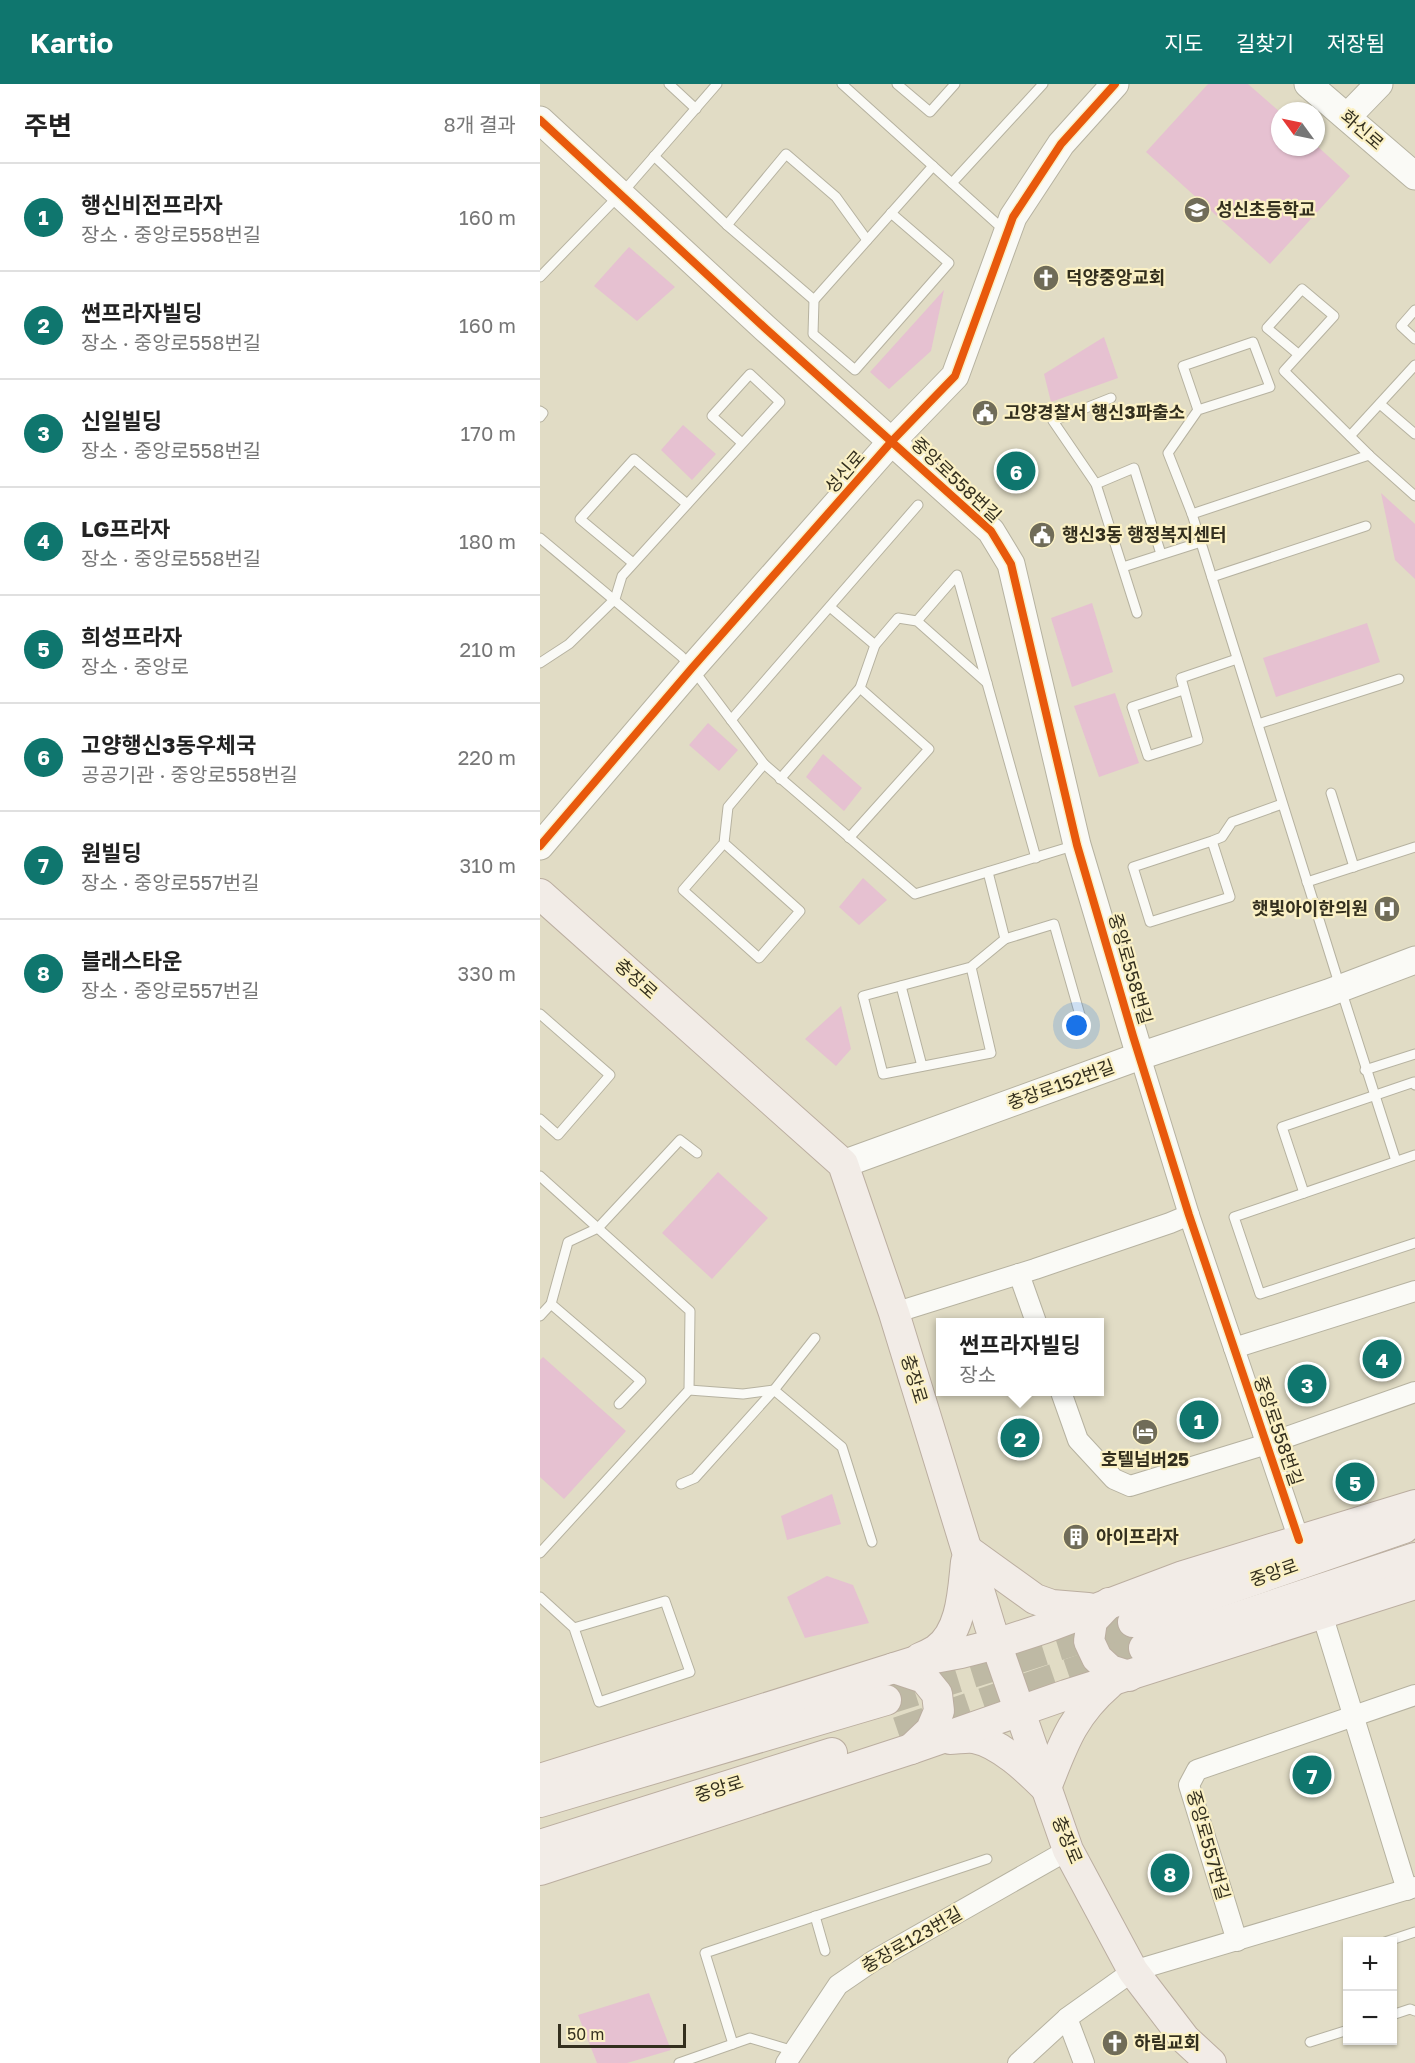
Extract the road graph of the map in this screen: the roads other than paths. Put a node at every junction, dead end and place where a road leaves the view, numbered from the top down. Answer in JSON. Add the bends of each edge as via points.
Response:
{"nodes":[{"id":1,"x":717,"y":84,"type":"edge"},
{"id":2,"x":842,"y":84,"type":"edge"},
{"id":3,"x":897,"y":84,"type":"edge"},
{"id":4,"x":955,"y":84,"type":"edge"},
{"id":5,"x":1042,"y":84,"type":"edge"},
{"id":6,"x":1115,"y":84,"type":"edge"},
{"id":7,"x":1308,"y":84,"type":"edge"},
{"id":8,"x":1379,"y":84,"type":"edge"},
{"id":9,"x":674,"y":86,"type":"edge"},
{"id":10,"x":696,"y":108,"type":"junction"},
{"id":11,"x":1347,"y":117,"type":"junction"},
{"id":12,"x":540,"y":120,"type":"edge"},
{"id":13,"x":654,"y":156,"type":"junction"},
{"id":14,"x":933,"y":166,"type":"junction"},
{"id":15,"x":1415,"y":177,"type":"edge"},
{"id":16,"x":952,"y":183,"type":"junction"},
{"id":17,"x":620,"y":195,"type":"junction"},
{"id":18,"x":891,"y":213,"type":"junction"},
{"id":19,"x":727,"y":225,"type":"junction"},
{"id":20,"x":1007,"y":233,"type":"junction"},
{"id":21,"x":867,"y":240,"type":"junction"},
{"id":22,"x":540,"y":277,"type":"edge"},
{"id":23,"x":814,"y":300,"type":"junction"},
{"id":24,"x":1415,"y":310,"type":"edge"},
{"id":25,"x":1415,"y":339,"type":"edge"},
{"id":26,"x":1299,"y":354,"type":"junction"},
{"id":27,"x":1413,"y":370,"type":"edge"},
{"id":28,"x":1284,"y":371,"type":"junction"},
{"id":29,"x":1270,"y":387,"type":"junction"},
{"id":30,"x":1111,"y":398,"type":"dead end"},
{"id":31,"x":1380,"y":404,"type":"junction"},
{"id":32,"x":1198,"y":410,"type":"junction"},
{"id":33,"x":540,"y":411,"type":"edge"},
{"id":34,"x":540,"y":417,"type":"edge"},
{"id":35,"x":1415,"y":434,"type":"edge"},
{"id":36,"x":1350,"y":436,"type":"junction"},
{"id":37,"x":892,"y":441,"type":"junction"},
{"id":38,"x":742,"y":443,"type":"junction"},
{"id":39,"x":1369,"y":455,"type":"junction"},
{"id":40,"x":1095,"y":484,"type":"junction"},
{"id":41,"x":1415,"y":496,"type":"edge"},
{"id":42,"x":687,"y":504,"type":"junction"},
{"id":43,"x":918,"y":505,"type":"dead end"},
{"id":44,"x":1192,"y":514,"type":"junction"},
{"id":45,"x":1366,"y":526,"type":"dead end"},
{"id":46,"x":540,"y":538,"type":"edge"},
{"id":47,"x":1201,"y":542,"type":"junction"},
{"id":48,"x":1161,"y":555,"type":"junction"},
{"id":49,"x":633,"y":563,"type":"junction"},
{"id":50,"x":1123,"y":567,"type":"junction"},
{"id":51,"x":1212,"y":577,"type":"junction"},
{"id":52,"x":615,"y":599,"type":"junction"},
{"id":53,"x":830,"y":607,"type":"junction"},
{"id":54,"x":1137,"y":613,"type":"dead end"},
{"id":55,"x":917,"y":621,"type":"junction"},
{"id":56,"x":875,"y":645,"type":"junction"},
{"id":57,"x":1237,"y":659,"type":"junction"},
{"id":58,"x":540,"y":663,"type":"edge"},
{"id":59,"x":693,"y":668,"type":"junction"},
{"id":60,"x":1399,"y":679,"type":"dead end"},
{"id":61,"x":987,"y":683,"type":"junction"},
{"id":62,"x":860,"y":688,"type":"junction"},
{"id":63,"x":1184,"y":690,"type":"junction"},
{"id":64,"x":731,"y":720,"type":"junction"},
{"id":65,"x":1258,"y":724,"type":"junction"},
{"id":66,"x":764,"y":764,"type":"junction"},
{"id":67,"x":780,"y":778,"type":"junction"},
{"id":68,"x":1331,"y":793,"type":"dead end"},
{"id":69,"x":1282,"y":804,"type":"junction"},
{"id":70,"x":849,"y":838,"type":"junction"},
{"id":71,"x":1212,"y":841,"type":"junction"},
{"id":72,"x":724,"y":843,"type":"junction"},
{"id":73,"x":1077,"y":845,"type":"junction"},
{"id":74,"x":540,"y":846,"type":"edge"},
{"id":75,"x":1415,"y":847,"type":"edge"},
{"id":76,"x":1036,"y":858,"type":"junction"},
{"id":77,"x":1354,"y":867,"type":"junction"},
{"id":78,"x":988,"y":872,"type":"junction"},
{"id":79,"x":1307,"y":882,"type":"junction"},
{"id":80,"x":540,"y":894,"type":"edge"},
{"id":81,"x":1005,"y":939,"type":"junction"},
{"id":82,"x":1415,"y":960,"type":"edge"},
{"id":83,"x":971,"y":967,"type":"junction"},
{"id":84,"x":901,"y":986,"type":"junction"},
{"id":85,"x":1341,"y":988,"type":"junction"},
{"id":86,"x":540,"y":1014,"type":"edge"},
{"id":87,"x":1084,"y":1029,"type":"dead end"},
{"id":88,"x":1415,"y":1054,"type":"edge"},
{"id":89,"x":1140,"y":1056,"type":"junction"},
{"id":90,"x":922,"y":1066,"type":"junction"},
{"id":91,"x":1365,"y":1070,"type":"junction"},
{"id":92,"x":1415,"y":1085,"type":"edge"},
{"id":93,"x":1375,"y":1095,"type":"junction"},
{"id":94,"x":540,"y":1119,"type":"edge"},
{"id":95,"x":698,"y":1153,"type":"dead end"},
{"id":96,"x":1415,"y":1155,"type":"edge"},
{"id":97,"x":1396,"y":1161,"type":"junction"},
{"id":98,"x":843,"y":1164,"type":"junction"},
{"id":99,"x":540,"y":1176,"type":"edge"},
{"id":100,"x":1304,"y":1193,"type":"junction"},
{"id":101,"x":1189,"y":1215,"type":"junction"},
{"id":102,"x":598,"y":1228,"type":"junction"},
{"id":103,"x":1415,"y":1244,"type":"edge"},
{"id":104,"x":1018,"y":1274,"type":"junction"},
{"id":105,"x":1415,"y":1291,"type":"edge"},
{"id":106,"x":551,"y":1304,"type":"junction"},
{"id":107,"x":894,"y":1313,"type":"junction"},
{"id":108,"x":540,"y":1316,"type":"edge"},
{"id":109,"x":1034,"y":1318,"type":"edge"},
{"id":110,"x":815,"y":1338,"type":"dead end"},
{"id":111,"x":1234,"y":1348,"type":"junction"},
{"id":112,"x":689,"y":1390,"type":"junction"},
{"id":113,"x":774,"y":1390,"type":"junction"},
{"id":114,"x":1415,"y":1392,"type":"edge"},
{"id":115,"x":1062,"y":1396,"type":"edge"},
{"id":116,"x":620,"y":1404,"type":"dead end"},
{"id":117,"x":1267,"y":1444,"type":"junction"},
{"id":118,"x":681,"y":1484,"type":"dead end"},
{"id":119,"x":1415,"y":1505,"type":"edge"},
{"id":120,"x":1415,"y":1524,"type":"edge"},
{"id":121,"x":1299,"y":1540,"type":"junction"},
{"id":122,"x":872,"y":1542,"type":"dead end"},
{"id":123,"x":967,"y":1550,"type":"junction"},
{"id":124,"x":540,"y":1552,"type":"edge"},
{"id":125,"x":1415,"y":1558,"type":"edge"},
{"id":126,"x":1415,"y":1584,"type":"edge"},
{"id":127,"x":540,"y":1597,"type":"edge"},
{"id":128,"x":1102,"y":1606,"type":"junction"},
{"id":129,"x":1322,"y":1614,"type":"junction"},
{"id":130,"x":574,"y":1628,"type":"junction"},
{"id":131,"x":996,"y":1644,"type":"junction"},
{"id":132,"x":904,"y":1665,"type":"junction"},
{"id":133,"x":1121,"y":1678,"type":"junction"},
{"id":134,"x":1415,"y":1695,"type":"edge"},
{"id":135,"x":886,"y":1700,"type":"tunnel mouth"},
{"id":136,"x":1019,"y":1712,"type":"junction"},
{"id":137,"x":1353,"y":1716,"type":"junction"},
{"id":138,"x":940,"y":1739,"type":"junction"},
{"id":139,"x":905,"y":1740,"type":"junction"},
{"id":140,"x":540,"y":1779,"type":"edge"},
{"id":141,"x":1046,"y":1788,"type":"junction"},
{"id":142,"x":540,"y":1802,"type":"edge"},
{"id":143,"x":540,"y":1845,"type":"edge"},
{"id":144,"x":1068,"y":1850,"type":"junction"},
{"id":145,"x":987,"y":1858,"type":"dead end"},
{"id":146,"x":540,"y":1870,"type":"edge"},
{"id":147,"x":1411,"y":1888,"type":"edge"},
{"id":148,"x":815,"y":1916,"type":"junction"},
{"id":149,"x":1415,"y":1932,"type":"edge"},
{"id":150,"x":1397,"y":1937,"type":"edge"},
{"id":151,"x":1237,"y":1941,"type":"junction"},
{"id":152,"x":825,"y":1951,"type":"dead end"},
{"id":153,"x":1133,"y":1971,"type":"junction"},
{"id":154,"x":1415,"y":2011,"type":"edge"},
{"id":155,"x":1397,"y":2013,"type":"edge"},
{"id":156,"x":1067,"y":2018,"type":"junction"},
{"id":157,"x":1343,"y":2031,"type":"edge"},
{"id":158,"x":1310,"y":2042,"type":"dead end"},
{"id":159,"x":733,"y":2044,"type":"junction"},
{"id":160,"x":795,"y":2059,"type":"edge"},
{"id":161,"x":679,"y":2063,"type":"edge"},
{"id":162,"x":1018,"y":2063,"type":"edge"},
{"id":163,"x":1084,"y":2063,"type":"edge"},
{"id":164,"x":1211,"y":2063,"type":"edge"}],
"edges":[{"from":1,"to":10,"type":"lane"},
{"from":2,"to":14,"type":"lane"},
{"from":3,"to":4,"type":"lane","via":[[930,112]]},
{"from":5,"to":16,"type":"lane"},
{"from":6,"to":20,"type":"street","name":"성신로","via":[[1061,144],[1013,217]]},
{"from":7,"to":11,"type":"street","name":"화신로"},
{"from":8,"to":11,"type":"street"},
{"from":9,"to":10,"type":"lane"},
{"from":10,"to":13,"type":"lane"},
{"from":11,"to":15,"type":"street","name":"화신로"},
{"from":12,"to":17,"type":"street","name":"중앙로558번길"},
{"from":13,"to":17,"type":"lane"},
{"from":13,"to":19,"type":"lane"},
{"from":14,"to":16,"type":"lane"},
{"from":14,"to":18,"type":"lane"},
{"from":16,"to":20,"type":"lane"},
{"from":17,"to":22,"type":"lane"},
{"from":17,"to":37,"type":"street","name":"중앙로558번길"},
{"from":18,"to":21,"type":"lane"},
{"from":18,"to":23,"type":"lane","via":[[949,263],[855,370],[813,334]]},
{"from":19,"to":21,"type":"lane","via":[[786,154],[836,197]]},
{"from":19,"to":23,"type":"lane"},
{"from":20,"to":37,"type":"street","name":"성신로","via":[[955,376]]},
{"from":21,"to":23,"type":"lane"},
{"from":24,"to":25,"type":"lane","via":[[1401,326]]},
{"from":26,"to":26,"type":"lane","via":[[1334,316],[1302,289],[1267,328]]},
{"from":26,"to":28,"type":"lane"},
{"from":27,"to":31,"type":"lane"},
{"from":28,"to":29,"type":"lane"},
{"from":28,"to":36,"type":"lane"},
{"from":29,"to":32,"type":"lane"},
{"from":29,"to":32,"type":"lane","via":[[1252,342],[1183,366]]},
{"from":30,"to":40,"type":"lane","via":[[1053,421]]},
{"from":31,"to":35,"type":"lane"},
{"from":31,"to":36,"type":"lane"},
{"from":32,"to":44,"type":"lane","via":[[1168,453]]},
{"from":33,"to":34,"type":"lane"},
{"from":36,"to":39,"type":"lane"},
{"from":37,"to":59,"type":"street","name":"성신로"},
{"from":37,"to":73,"type":"street","name":"중앙로558번길","via":[[991,531],[1011,564]]},
{"from":38,"to":38,"type":"lane","via":[[712,416],[750,374],[780,402]]},
{"from":38,"to":42,"type":"lane"},
{"from":39,"to":41,"type":"lane"},
{"from":39,"to":44,"type":"lane"},
{"from":40,"to":48,"type":"lane","via":[[1134,468]]},
{"from":40,"to":50,"type":"lane"},
{"from":42,"to":49,"type":"lane"},
{"from":42,"to":49,"type":"lane","via":[[634,459],[580,519]]},
{"from":43,"to":53,"type":"lane"},
{"from":44,"to":47,"type":"lane"},
{"from":45,"to":51,"type":"lane"},
{"from":46,"to":52,"type":"lane"},
{"from":47,"to":48,"type":"lane"},
{"from":47,"to":51,"type":"lane"},
{"from":48,"to":50,"type":"lane"},
{"from":49,"to":52,"type":"lane","via":[[622,576]]},
{"from":50,"to":54,"type":"lane"},
{"from":51,"to":57,"type":"lane"},
{"from":52,"to":58,"type":"lane","via":[[569,644]]},
{"from":52,"to":59,"type":"lane"},
{"from":53,"to":56,"type":"lane"},
{"from":53,"to":64,"type":"lane"},
{"from":55,"to":56,"type":"lane","via":[[898,618]]},
{"from":55,"to":61,"type":"lane"},
{"from":55,"to":61,"type":"lane","via":[[957,575]]},
{"from":56,"to":62,"type":"lane"},
{"from":57,"to":63,"type":"lane","via":[[1181,678]]},
{"from":57,"to":65,"type":"lane"},
{"from":59,"to":64,"type":"lane"},
{"from":59,"to":74,"type":"street","name":"성신로"},
{"from":60,"to":65,"type":"lane"},
{"from":61,"to":76,"type":"lane"},
{"from":62,"to":67,"type":"lane"},
{"from":62,"to":70,"type":"lane","via":[[929,749]]},
{"from":63,"to":63,"type":"lane","via":[[1198,740],[1148,756],[1132,707]]},
{"from":64,"to":66,"type":"lane"},
{"from":65,"to":69,"type":"lane"},
{"from":66,"to":67,"type":"lane"},
{"from":66,"to":72,"type":"lane","via":[[728,807]]},
{"from":67,"to":70,"type":"lane"},
{"from":68,"to":77,"type":"lane"},
{"from":69,"to":71,"type":"lane","via":[[1232,822],[1222,837]]},
{"from":69,"to":79,"type":"lane"},
{"from":70,"to":78,"type":"lane","via":[[915,894]]},
{"from":71,"to":71,"type":"lane","via":[[1132,867],[1150,922],[1230,897]]},
{"from":72,"to":72,"type":"lane","via":[[683,890],[759,958],[800,911]]},
{"from":73,"to":76,"type":"lane"},
{"from":73,"to":89,"type":"street","name":"중앙로558번길"},
{"from":75,"to":77,"type":"lane"},
{"from":76,"to":78,"type":"lane"},
{"from":77,"to":79,"type":"lane"},
{"from":78,"to":81,"type":"lane"},
{"from":79,"to":85,"type":"lane"},
{"from":80,"to":98,"type":"main road","name":"충장로"},
{"from":81,"to":83,"type":"lane"},
{"from":81,"to":87,"type":"lane","via":[[1054,924]]},
{"from":82,"to":85,"type":"street","name":"충장로152번길"},
{"from":83,"to":84,"type":"lane"},
{"from":83,"to":90,"type":"lane","via":[[991,1053]]},
{"from":84,"to":90,"type":"lane"},
{"from":84,"to":90,"type":"lane","via":[[863,996],[880,1063],[883,1074]]},
{"from":85,"to":89,"type":"street","name":"충장로152번길"},
{"from":85,"to":91,"type":"lane"},
{"from":86,"to":94,"type":"lane","via":[[610,1075],[558,1134]]},
{"from":88,"to":91,"type":"lane"},
{"from":89,"to":98,"type":"street","name":"충장로152번길"},
{"from":89,"to":101,"type":"street","name":"중앙로558번길"},
{"from":91,"to":93,"type":"lane"},
{"from":92,"to":93,"type":"lane","via":[[1414,1082]]},
{"from":93,"to":97,"type":"lane"},
{"from":93,"to":100,"type":"lane","via":[[1282,1128]]},
{"from":95,"to":102,"type":"lane","via":[[680,1140]]},
{"from":96,"to":97,"type":"lane"},
{"from":97,"to":100,"type":"lane"},
{"from":98,"to":107,"type":"main road","name":"충장로"},
{"from":99,"to":102,"type":"lane"},
{"from":100,"to":103,"type":"lane","via":[[1234,1217],[1260,1294]]},
{"from":101,"to":104,"type":"street"},
{"from":101,"to":111,"type":"street","name":"중앙로558번길"},
{"from":102,"to":106,"type":"lane","via":[[568,1242]]},
{"from":102,"to":112,"type":"lane","via":[[690,1311]]},
{"from":104,"to":107,"type":"street"},
{"from":104,"to":109,"type":"street"},
{"from":105,"to":111,"type":"street"},
{"from":106,"to":108,"type":"lane"},
{"from":106,"to":116,"type":"lane","via":[[641,1381]]},
{"from":107,"to":123,"type":"main road","name":"충장로"},
{"from":110,"to":113,"type":"lane"},
{"from":111,"to":117,"type":"street","name":"중앙로558번길"},
{"from":112,"to":113,"type":"lane","via":[[743,1394]]},
{"from":112,"to":124,"type":"lane"},
{"from":113,"to":118,"type":"lane","via":[[695,1478]]},
{"from":113,"to":122,"type":"lane","via":[[842,1447]]},
{"from":114,"to":117,"type":"street"},
{"from":115,"to":117,"type":"street","name":"중앙로558번길","via":[[1078,1440],[1114,1479],[1130,1486]]},
{"from":117,"to":121,"type":"street","name":"중앙로558번길"},
{"from":119,"to":121,"type":"main road"},
{"from":120,"to":125,"type":"main road","name":"중앙로","via":[[1139,1635]]},
{"from":121,"to":128,"type":"main road"},
{"from":123,"to":128,"type":"main road","via":[[1035,1599],[1052,1605]]},
{"from":123,"to":131,"type":"main road","name":"충장로"},
{"from":123,"to":132,"type":"main road","via":[[960,1610],[950,1633],[939,1648]]},
{"from":126,"to":129,"type":"main road"},
{"from":127,"to":130,"type":"lane"},
{"from":128,"to":131,"type":"main road"},
{"from":128,"to":133,"type":"main road","via":[[1092,1621],[1089,1641],[1097,1658]]},
{"from":129,"to":133,"type":"main road"},
{"from":129,"to":137,"type":"street"},
{"from":130,"to":130,"type":"lane","via":[[665,1601],[690,1672],[599,1702]]},
{"from":131,"to":132,"type":"main road"},
{"from":131,"to":136,"type":"main road","name":"충장로"},
{"from":132,"to":139,"type":"main road","via":[[924,1678],[937,1694],[939,1711],[931,1730]]},
{"from":132,"to":140,"type":"main road"},
{"from":133,"to":136,"type":"main road"},
{"from":133,"to":141,"type":"main road","via":[[1093,1698],[1077,1718]]},
{"from":134,"to":137,"type":"street","name":"중앙로557번길"},
{"from":135,"to":142,"type":"main road","name":"중앙로"},
{"from":136,"to":138,"type":"main road"},
{"from":136,"to":141,"type":"main road","name":"충장로"},
{"from":137,"to":147,"type":"street"},
{"from":137,"to":151,"type":"street","name":"중앙로557번길","via":[[1197,1770],[1189,1785]]},
{"from":138,"to":139,"type":"main road"},
{"from":138,"to":141,"type":"main road","via":[[974,1738],[991,1745],[1023,1765]]},
{"from":139,"to":143,"type":"main road","name":"중앙로"},
{"from":139,"to":146,"type":"main road"},
{"from":141,"to":144,"type":"main road","name":"충장로"},
{"from":144,"to":153,"type":"main road","name":"충장로"},
{"from":144,"to":160,"type":"street","name":"충장로123번길","via":[[837,1985]]},
{"from":145,"to":148,"type":"lane"},
{"from":147,"to":151,"type":"street"},
{"from":148,"to":152,"type":"lane"},
{"from":148,"to":159,"type":"lane","via":[[705,1953]]},
{"from":149,"to":150,"type":"lane"},
{"from":151,"to":153,"type":"street"},
{"from":153,"to":156,"type":"street"},
{"from":153,"to":164,"type":"main road","name":"충장로","via":[[1185,2039]]},
{"from":154,"to":155,"type":"lane"},
{"from":156,"to":162,"type":"street"},
{"from":156,"to":163,"type":"street"},
{"from":157,"to":158,"type":"lane"},
{"from":159,"to":160,"type":"lane","via":[[750,2038]]},
{"from":159,"to":161,"type":"lane"}]}
